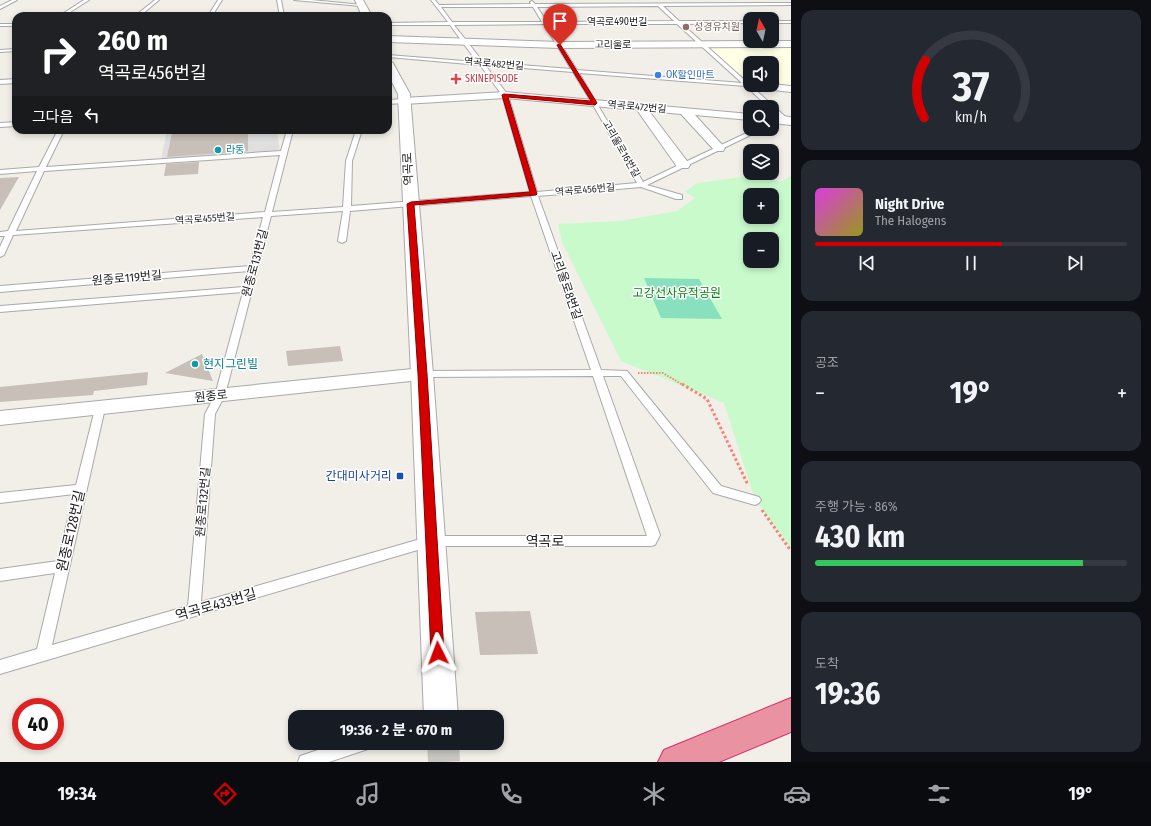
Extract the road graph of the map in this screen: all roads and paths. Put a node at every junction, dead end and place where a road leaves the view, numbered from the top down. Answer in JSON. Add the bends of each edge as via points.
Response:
{"nodes":[{"id":1,"x":15,"y":0,"type":"edge"},
{"id":2,"x":87,"y":0,"type":"edge"},
{"id":3,"x":157,"y":0,"type":"edge"},
{"id":4,"x":220,"y":0,"type":"edge"},
{"id":5,"x":280,"y":0,"type":"edge"},
{"id":6,"x":296,"y":0,"type":"edge"},
{"id":7,"x":433,"y":0,"type":"edge"},
{"id":8,"x":531,"y":0,"type":"edge"},
{"id":9,"x":654,"y":0,"type":"edge"},
{"id":10,"x":776,"y":0,"type":"edge"},
{"id":11,"x":360,"y":3,"type":"edge"},
{"id":12,"x":782,"y":4,"type":"junction"},
{"id":13,"x":791,"y":4,"type":"edge"},
{"id":14,"x":535,"y":5,"type":"junction"},
{"id":15,"x":659,"y":5,"type":"junction"},
{"id":16,"x":437,"y":6,"type":"junction"},
{"id":17,"x":0,"y":8,"type":"edge"},
{"id":18,"x":791,"y":10,"type":"edge"},
{"id":19,"x":68,"y":12,"type":"edge"},
{"id":20,"x":142,"y":12,"type":"edge"},
{"id":21,"x":212,"y":12,"type":"edge"},
{"id":22,"x":282,"y":12,"type":"edge"},
{"id":23,"x":679,"y":22,"type":"junction"},
{"id":24,"x":743,"y":22,"type":"edge"},
{"id":25,"x":779,"y":22,"type":"edge"},
{"id":26,"x":791,"y":22,"type":"edge"},
{"id":27,"x":546,"y":23,"type":"junction"},
{"id":28,"x":392,"y":24,"type":"edge"},
{"id":29,"x":451,"y":24,"type":"junction"},
{"id":30,"x":0,"y":25,"type":"edge"},
{"id":31,"x":12,"y":25,"type":"edge"},
{"id":32,"x":392,"y":38,"type":"edge"},
{"id":33,"x":465,"y":42,"type":"junction"},
{"id":34,"x":703,"y":44,"type":"junction"},
{"id":35,"x":791,"y":44,"type":"edge"},
{"id":36,"x":560,"y":45,"type":"junction"},
{"id":37,"x":12,"y":50,"type":"edge"},
{"id":38,"x":0,"y":51,"type":"edge"},
{"id":39,"x":392,"y":56,"type":"edge"},
{"id":40,"x":481,"y":63,"type":"junction"},
{"id":41,"x":392,"y":71,"type":"edge"},
{"id":42,"x":574,"y":71,"type":"junction"},
{"id":43,"x":743,"y":80,"type":"edge"},
{"id":44,"x":12,"y":81,"type":"edge"},
{"id":45,"x":0,"y":82,"type":"edge"},
{"id":46,"x":743,"y":85,"type":"edge"},
{"id":47,"x":779,"y":88,"type":"edge"},
{"id":48,"x":791,"y":89,"type":"edge"},
{"id":49,"x":755,"y":92,"type":"edge"},
{"id":50,"x":588,"y":93,"type":"junction"},
{"id":51,"x":504,"y":95,"type":"junction"},
{"id":52,"x":404,"y":101,"type":"junction"},
{"id":53,"x":392,"y":102,"type":"edge"},
{"id":54,"x":595,"y":103,"type":"junction"},
{"id":55,"x":640,"y":107,"type":"junction"},
{"id":56,"x":690,"y":112,"type":"junction"},
{"id":57,"x":743,"y":116,"type":"edge"},
{"id":58,"x":780,"y":121,"type":"edge"},
{"id":59,"x":12,"y":124,"type":"edge"},
{"id":60,"x":0,"y":125,"type":"edge"},
{"id":61,"x":59,"y":134,"type":"edge"},
{"id":62,"x":289,"y":134,"type":"edge"},
{"id":63,"x":358,"y":134,"type":"edge"},
{"id":64,"x":745,"y":136,"type":"edge"},
{"id":65,"x":719,"y":148,"type":"junction"},
{"id":66,"x":284,"y":153,"type":"junction"},
{"id":67,"x":683,"y":165,"type":"junction"},
{"id":68,"x":42,"y":169,"type":"junction"},
{"id":69,"x":0,"y":172,"type":"edge"},
{"id":70,"x":641,"y":185,"type":"junction"},
{"id":71,"x":534,"y":194,"type":"junction"},
{"id":72,"x":679,"y":197,"type":"dead end"},
{"id":73,"x":411,"y":204,"type":"junction"},
{"id":74,"x":347,"y":208,"type":"junction"},
{"id":75,"x":268,"y":214,"type":"junction"},
{"id":76,"x":11,"y":233,"type":"junction"},
{"id":77,"x":0,"y":234,"type":"edge"},
{"id":78,"x":342,"y":241,"type":"dead end"},
{"id":79,"x":0,"y":255,"type":"edge"},
{"id":80,"x":254,"y":268,"type":"junction"},
{"id":81,"x":0,"y":289,"type":"edge"},
{"id":82,"x":248,"y":289,"type":"junction"},
{"id":83,"x":0,"y":310,"type":"edge"},
{"id":84,"x":624,"y":372,"type":"junction"},
{"id":85,"x":422,"y":374,"type":"junction"},
{"id":86,"x":598,"y":374,"type":"junction"},
{"id":87,"x":220,"y":395,"type":"junction"},
{"id":88,"x":100,"y":408,"type":"junction"},
{"id":89,"x":0,"y":418,"type":"edge"},
{"id":90,"x":81,"y":489,"type":"junction"},
{"id":91,"x":0,"y":498,"type":"edge"},
{"id":92,"x":755,"y":500,"type":"junction"},
{"id":93,"x":654,"y":535,"type":"joint"},
{"id":94,"x":431,"y":541,"type":"junction"},
{"id":95,"x":791,"y":551,"type":"edge"},
{"id":96,"x":63,"y":566,"type":"junction"},
{"id":97,"x":0,"y":575,"type":"edge"},
{"id":98,"x":194,"y":611,"type":"junction"},
{"id":99,"x":43,"y":655,"type":"junction"},
{"id":100,"x":0,"y":667,"type":"edge"},
{"id":101,"x":441,"y":710,"type":"edge"},
{"id":102,"x":791,"y":715,"type":"edge"},
{"id":103,"x":341,"y":750,"type":"edge"},
{"id":104,"x":306,"y":762,"type":"edge"},
{"id":105,"x":676,"y":762,"type":"edge"}],
"edges":[{"from":1,"to":17,"type":"lane"},
{"from":2,"to":19,"type":"lane"},
{"from":3,"to":20,"type":"lane"},
{"from":4,"to":21,"type":"lane"},
{"from":5,"to":22,"type":"lane"},
{"from":6,"to":11,"type":"lane"},
{"from":7,"to":16,"type":"lane","name":"고리울로8번길"},
{"from":8,"to":14,"type":"lane","name":"고리울로16번길"},
{"from":9,"to":15,"type":"lane"},
{"from":10,"to":12,"type":"lane"},
{"from":12,"to":13,"type":"lane"},
{"from":12,"to":15,"type":"lane"},
{"from":12,"to":18,"type":"lane"},
{"from":14,"to":15,"type":"lane"},
{"from":14,"to":16,"type":"lane"},
{"from":14,"to":27,"type":"lane","name":"고리울로16번길"},
{"from":15,"to":23,"type":"lane"},
{"from":16,"to":29,"type":"lane","name":"고리울로8번길"},
{"from":23,"to":24,"type":"lane","name":"역곡로490번길"},
{"from":23,"to":27,"type":"lane","name":"역곡로490번길"},
{"from":23,"to":34,"type":"lane"},
{"from":25,"to":26,"type":"lane"},
{"from":27,"to":29,"type":"lane","name":"역곡로490번길"},
{"from":27,"to":36,"type":"lane","name":"고리울로16번길"},
{"from":28,"to":29,"type":"lane","name":"역곡로490번길"},
{"from":29,"to":33,"type":"lane","name":"고리울로8번길"},
{"from":30,"to":31,"type":"lane"},
{"from":32,"to":33,"type":"street","name":"고리울로"},
{"from":33,"to":36,"type":"street","name":"고리울로"},
{"from":33,"to":40,"type":"lane","name":"고리울로8번길"},
{"from":34,"to":35,"type":"street","name":"고리울로"},
{"from":34,"to":36,"type":"street","name":"고리울로"},
{"from":34,"to":43,"type":"lane"},
{"from":36,"to":42,"type":"lane","name":"고리울로16번길"},
{"from":37,"to":38,"type":"lane"},
{"from":39,"to":40,"type":"lane","name":"역곡로482번길"},
{"from":40,"to":42,"type":"lane","name":"역곡로482번길"},
{"from":40,"to":51,"type":"lane","name":"고리울로8번길"},
{"from":41,"to":52,"type":"street","name":"역곡로","via":[[404,94]]},
{"from":42,"to":46,"type":"lane","name":"역곡로482번길"},
{"from":42,"to":50,"type":"lane","name":"고리울로16번길"},
{"from":44,"to":45,"type":"lane"},
{"from":47,"to":48,"type":"street","name":"역곡로482번길"},
{"from":49,"to":58,"type":"lane"},
{"from":50,"to":54,"type":"lane","name":"고리울로16번길"},
{"from":50,"to":56,"type":"street","via":[[692,102]]},
{"from":51,"to":52,"type":"street","name":"역곡로472번길"},
{"from":51,"to":54,"type":"street","name":"역곡로472번길"},
{"from":51,"to":71,"type":"lane","name":"고리울로8번길"},
{"from":52,"to":53,"type":"lane"},
{"from":52,"to":73,"type":"street","name":"역곡로"},
{"from":54,"to":55,"type":"street","name":"역곡로472번길"},
{"from":54,"to":70,"type":"lane","name":"고리울로16번길"},
{"from":55,"to":56,"type":"street","name":"역곡로472번길"},
{"from":55,"to":67,"type":"street"},
{"from":56,"to":57,"type":"street","name":"역곡로472번길"},
{"from":56,"to":65,"type":"street"},
{"from":59,"to":60,"type":"lane"},
{"from":61,"to":68,"type":"lane"},
{"from":62,"to":66,"type":"lane","name":"원종로131번길"},
{"from":63,"to":74,"type":"lane","via":[[349,161]]},
{"from":64,"to":65,"type":"lane","name":"역곡로456번길"},
{"from":65,"to":67,"type":"lane","name":"역곡로456번길"},
{"from":66,"to":68,"type":"lane"},
{"from":66,"to":75,"type":"lane","name":"원종로131번길"},
{"from":67,"to":70,"type":"lane","name":"역곡로456번길"},
{"from":68,"to":69,"type":"lane"},
{"from":68,"to":76,"type":"lane"},
{"from":70,"to":71,"type":"lane","name":"역곡로456번길"},
{"from":70,"to":72,"type":"lane"},
{"from":71,"to":73,"type":"lane","name":"역곡로456번길"},
{"from":71,"to":86,"type":"lane","name":"고리울로8번길"},
{"from":73,"to":74,"type":"lane","name":"역곡로455번길"},
{"from":73,"to":85,"type":"street","name":"역곡로"},
{"from":74,"to":75,"type":"lane","name":"역곡로455번길"},
{"from":74,"to":78,"type":"lane"},
{"from":75,"to":76,"type":"lane","name":"역곡로455번길"},
{"from":75,"to":80,"type":"lane","name":"원종로131번길"},
{"from":76,"to":77,"type":"lane","name":"역곡로455번길"},
{"from":76,"to":79,"type":"lane"},
{"from":80,"to":81,"type":"lane","name":"원종로119번길"},
{"from":80,"to":82,"type":"lane","name":"원종로131번길"},
{"from":82,"to":83,"type":"lane","name":"원종로119번길"},
{"from":82,"to":87,"type":"lane","name":"원종로131번길"},
{"from":84,"to":86,"type":"lane"},
{"from":84,"to":92,"type":"lane","via":[[717,490]]},
{"from":84,"to":92,"type":"path","via":[[663,373],[707,399]]},
{"from":85,"to":86,"type":"lane"},
{"from":85,"to":87,"type":"street","name":"원종로"},
{"from":85,"to":94,"type":"street","name":"역곡로"},
{"from":86,"to":93,"type":"lane","name":"고리울로8번길"},
{"from":87,"to":88,"type":"street","name":"원종로"},
{"from":87,"to":98,"type":"lane","name":"원종로132번길","via":[[210,414]]},
{"from":88,"to":89,"type":"street","name":"원종로"},
{"from":88,"to":90,"type":"lane","name":"원종로128번길"},
{"from":90,"to":91,"type":"lane"},
{"from":90,"to":96,"type":"lane","name":"원종로128번길"},
{"from":92,"to":95,"type":"path"},
{"from":93,"to":94,"type":"lane","name":"역곡로","via":[[650,542]]},
{"from":94,"to":98,"type":"lane","name":"역곡로433번길"},
{"from":94,"to":101,"type":"street","name":"역곡로"},
{"from":96,"to":97,"type":"lane"},
{"from":96,"to":99,"type":"lane","name":"원종로128번길"},
{"from":98,"to":99,"type":"lane","name":"역곡로433번길"},
{"from":99,"to":100,"type":"lane","name":"역곡로433번길"},
{"from":102,"to":105,"type":"highway"},
{"from":103,"to":104,"type":"lane"}]}
